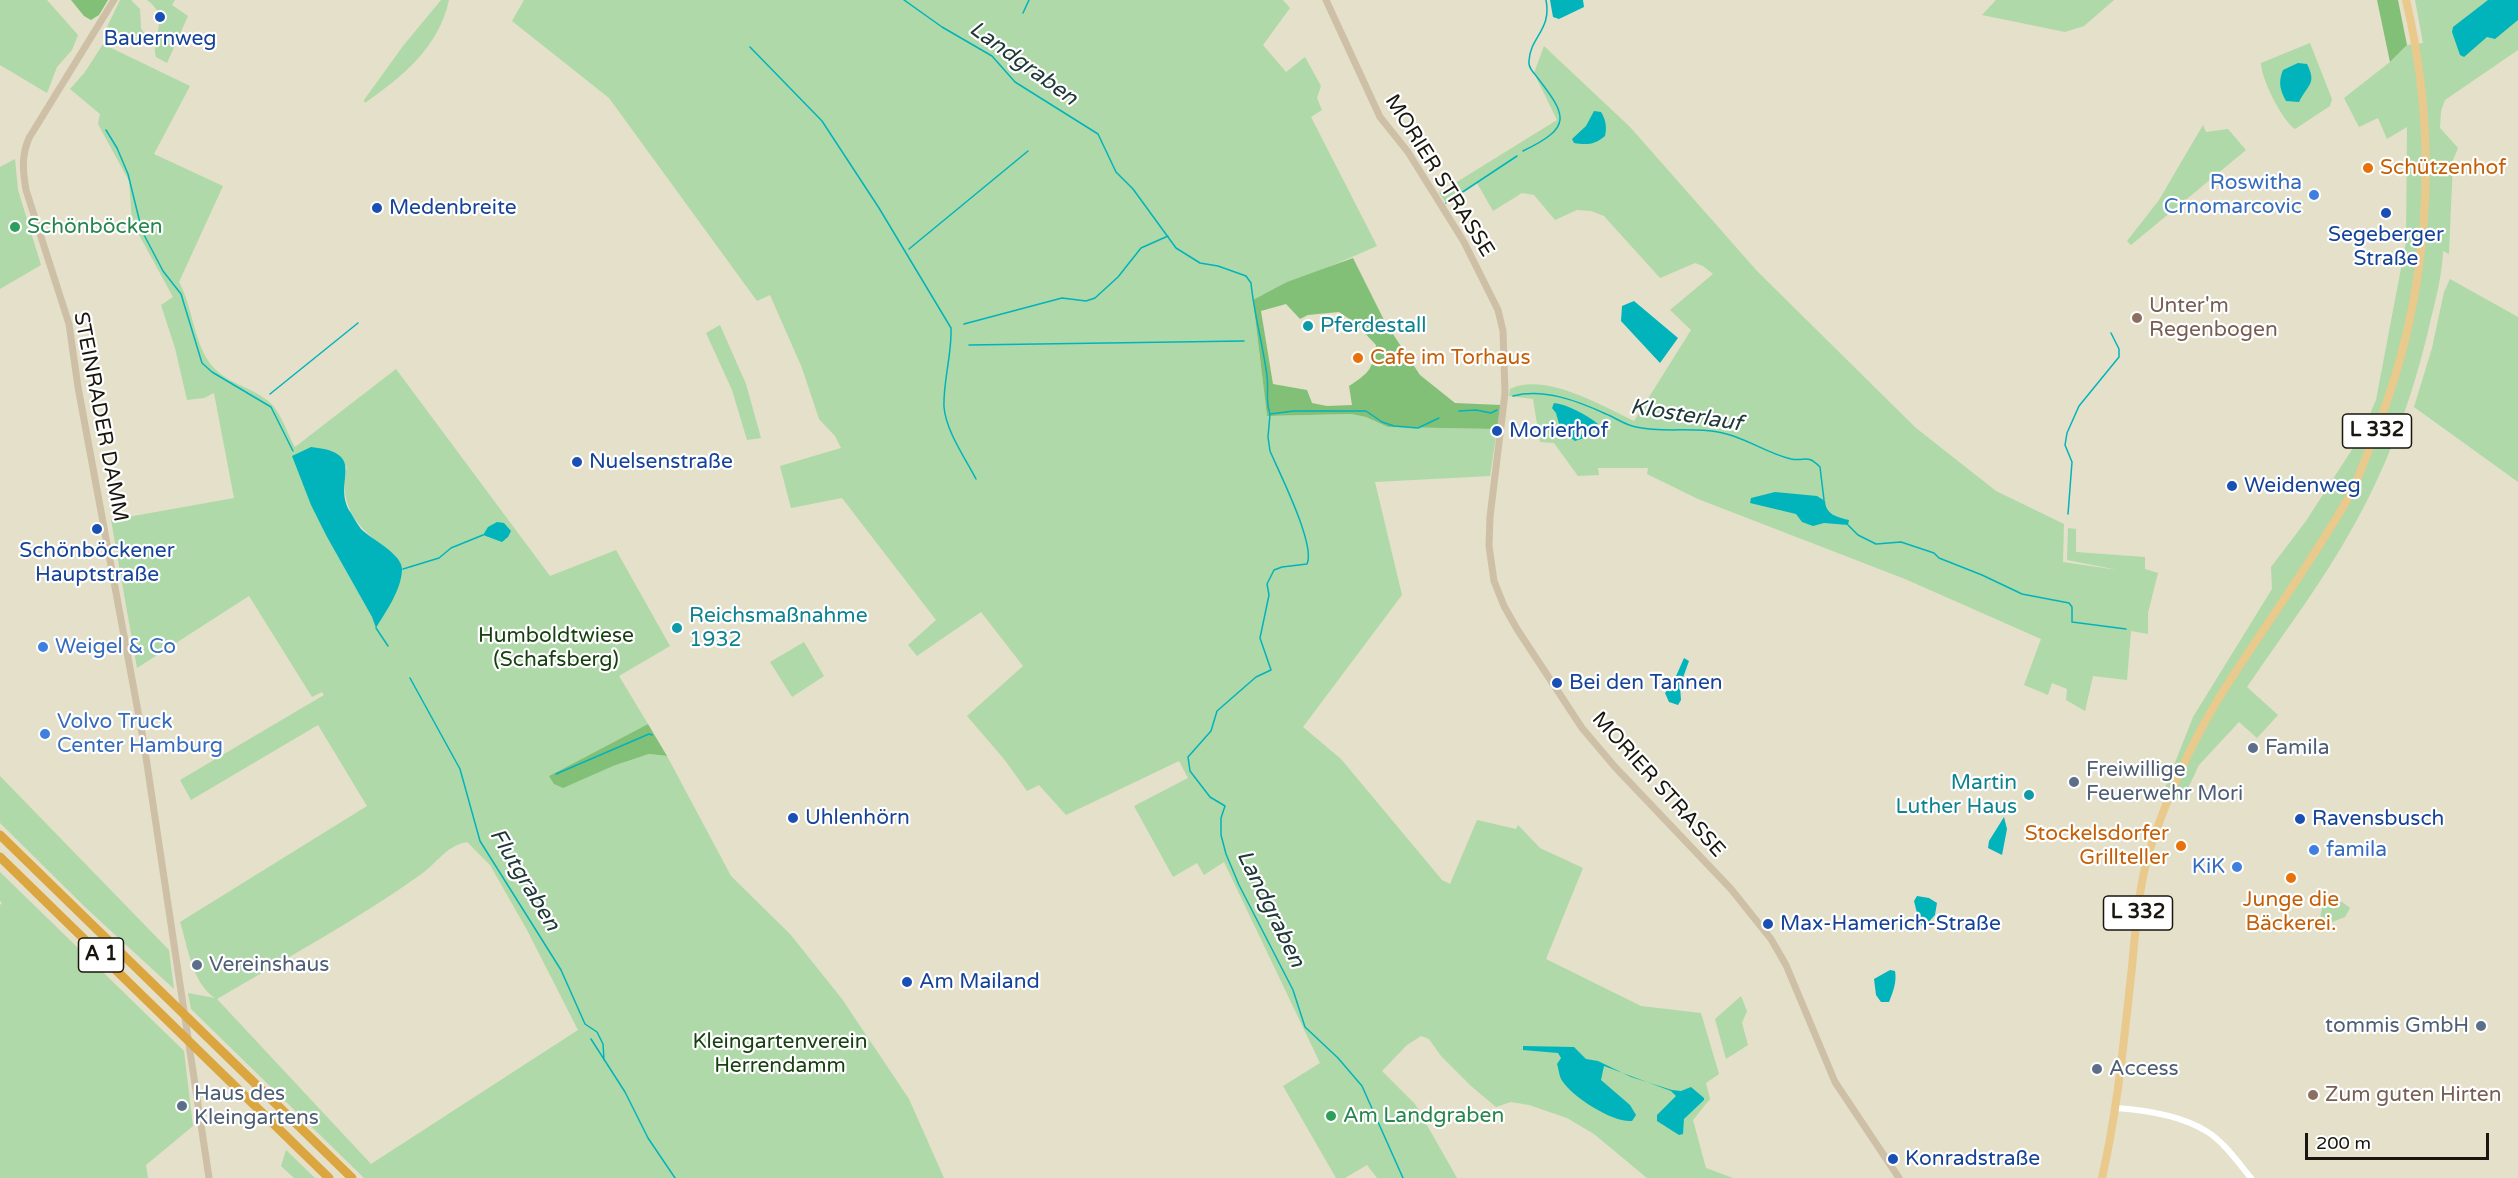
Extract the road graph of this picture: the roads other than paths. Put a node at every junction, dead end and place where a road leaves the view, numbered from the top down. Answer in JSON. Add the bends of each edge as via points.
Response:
{"nodes":[{"id":1,"x":114,"y":0,"type":"edge"},
{"id":2,"x":1326,"y":0,"type":"edge"},
{"id":3,"x":2406,"y":0,"type":"edge"},
{"id":4,"x":0,"y":836,"type":"edge"},
{"id":5,"x":0,"y":857,"type":"edge"},
{"id":6,"x":2116,"y":1108,"type":"junction"},
{"id":7,"x":210,"y":1178,"type":"edge"},
{"id":8,"x":329,"y":1178,"type":"edge"},
{"id":9,"x":352,"y":1178,"type":"edge"},
{"id":10,"x":1899,"y":1178,"type":"edge"},
{"id":11,"x":2102,"y":1178,"type":"edge"},
{"id":12,"x":2251,"y":1178,"type":"edge"}],
"edges":[{"from":1,"to":7,"type":"main road","name":"STEINRADER DAMM","via":[[28,138],[22,169],[69,324],[158,830]]},
{"from":2,"to":10,"type":"main road","name":"MORIER STRASSE","via":[[1380,117],[1408,152],[1464,242],[1498,310],[1506,393],[1489,546],[1494,580],[1504,606],[1582,728],[1731,889],[1771,939],[1786,965],[1835,1082]]},
{"from":3,"to":6,"type":"main road","number":"L 332","via":[[2419,64],[2426,160],[2420,269],[2396,377],[2348,499],[2216,703],[2153,838],[2136,925]]},
{"from":4,"to":9,"type":"highway","number":"A 1"},
{"from":5,"to":8,"type":"highway","number":"A 1"},
{"from":6,"to":11,"type":"main road","number":"L 332"},
{"from":6,"to":12,"type":"street","via":[[2172,1119],[2206,1131]]}]}
